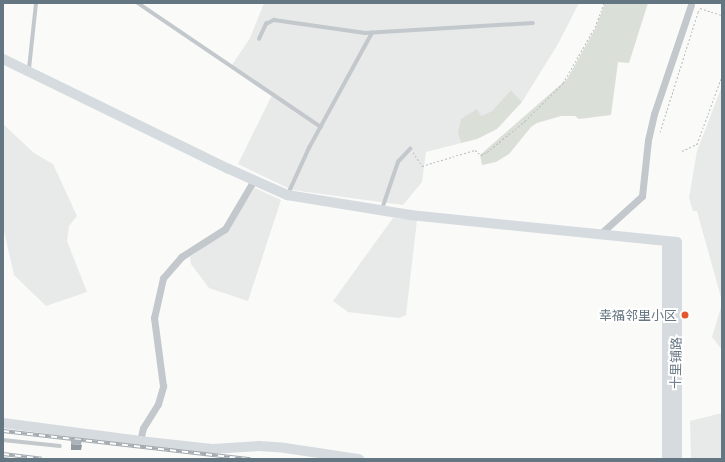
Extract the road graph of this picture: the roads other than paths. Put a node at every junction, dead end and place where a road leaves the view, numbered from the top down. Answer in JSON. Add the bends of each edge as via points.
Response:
{"nodes":[{"id":1,"x":36,"y":3,"type":"edge"},
{"id":2,"x":138,"y":3,"type":"edge"},
{"id":3,"x":691,"y":4,"type":"edge"},
{"id":4,"x":533,"y":23,"type":"dead end"},
{"id":5,"x":372,"y":33,"type":"junction"},
{"id":6,"x":259,"y":39,"type":"dead end"},
{"id":7,"x":3,"y":59,"type":"edge"},
{"id":8,"x":29,"y":70,"type":"junction"},
{"id":9,"x":321,"y":127,"type":"junction"},
{"id":10,"x":410,"y":149,"type":"road end"},
{"id":11,"x":254,"y":180,"type":"junction"},
{"id":12,"x":287,"y":195,"type":"junction"},
{"id":13,"x":381,"y":210,"type":"junction"},
{"id":14,"x":599,"y":235,"type":"junction"},
{"id":15,"x":672,"y":335,"type":"junction"},
{"id":16,"x":3,"y":423,"type":"edge"},
{"id":17,"x":3,"y":440,"type":"edge"},
{"id":18,"x":140,"y":441,"type":"junction"},
{"id":19,"x":60,"y":446,"type":"dead end"},
{"id":20,"x":360,"y":459,"type":"edge"},
{"id":21,"x":667,"y":459,"type":"edge"},
{"id":22,"x":677,"y":459,"type":"edge"}],
"edges":[{"from":1,"to":8,"type":"lane"},
{"from":2,"to":9,"type":"lane"},
{"from":3,"to":14,"type":"street","via":[[654,114],[648,140],[642,196]]},
{"from":4,"to":5,"type":"lane"},
{"from":5,"to":6,"type":"lane","via":[[274,20],[266,24]]},
{"from":5,"to":9,"type":"lane"},
{"from":7,"to":8,"type":"street"},
{"from":8,"to":11,"type":"street"},
{"from":9,"to":12,"type":"lane"},
{"from":10,"to":13,"type":"lane","via":[[398,162]]},
{"from":11,"to":12,"type":"street"},
{"from":11,"to":18,"type":"street","via":[[225,229],[181,257],[163,278],[154,318],[163,386],[158,404],[143,428]]},
{"from":12,"to":13,"type":"street"},
{"from":13,"to":14,"type":"street"},
{"from":14,"to":15,"type":"street","name":"十里铺路","via":[[672,242]]},
{"from":15,"to":21,"type":"street","name":"十里铺路"},
{"from":15,"to":22,"type":"street","name":"十里铺路"},
{"from":16,"to":18,"type":"street"},
{"from":17,"to":19,"type":"lane"},
{"from":18,"to":20,"type":"street","via":[[212,449],[259,446],[285,448]]}]}
